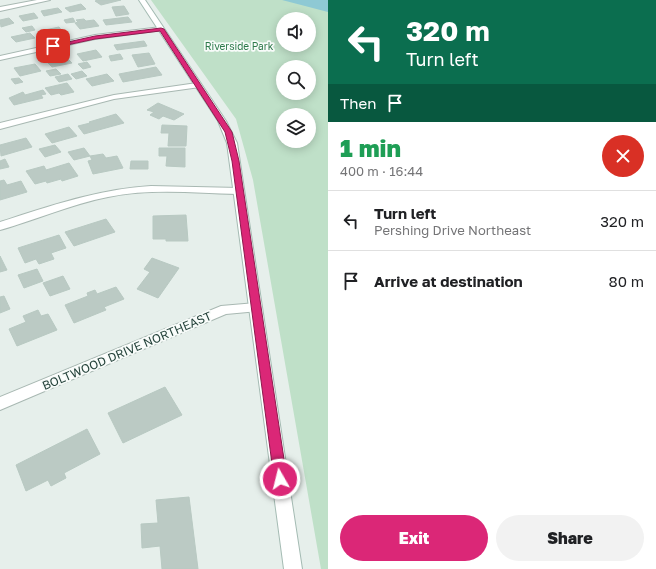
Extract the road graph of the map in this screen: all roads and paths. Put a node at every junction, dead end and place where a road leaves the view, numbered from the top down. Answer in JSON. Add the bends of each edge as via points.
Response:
{"nodes":[{"id":1,"x":47,"y":0,"type":"edge"},
{"id":2,"x":142,"y":0,"type":"edge"},
{"id":3,"x":0,"y":9,"type":"edge"},
{"id":4,"x":161,"y":29,"type":"junction"},
{"id":5,"x":0,"y":58,"type":"edge"},
{"id":6,"x":198,"y":85,"type":"junction"},
{"id":7,"x":0,"y":126,"type":"edge"},
{"id":8,"x":239,"y":191,"type":"junction"},
{"id":9,"x":0,"y":226,"type":"edge"},
{"id":10,"x":256,"y":308,"type":"junction"},
{"id":11,"x":0,"y":404,"type":"edge"},
{"id":12,"x":293,"y":569,"type":"edge"}],
"edges":[{"from":1,"to":3,"type":"street"},
{"from":2,"to":4,"type":"street"},
{"from":4,"to":5,"type":"street","via":[[95,37]]},
{"from":4,"to":6,"type":"street"},
{"from":6,"to":7,"type":"street","via":[[114,97]]},
{"from":6,"to":8,"type":"street","via":[[228,132]]},
{"from":8,"to":9,"type":"street","via":[[124,191],[78,201]]},
{"from":8,"to":10,"type":"street"},
{"from":10,"to":11,"type":"street","name":"BOLTWOOD DRIVE NORTHEAST","via":[[226,309]]},
{"from":10,"to":12,"type":"street"}]}
